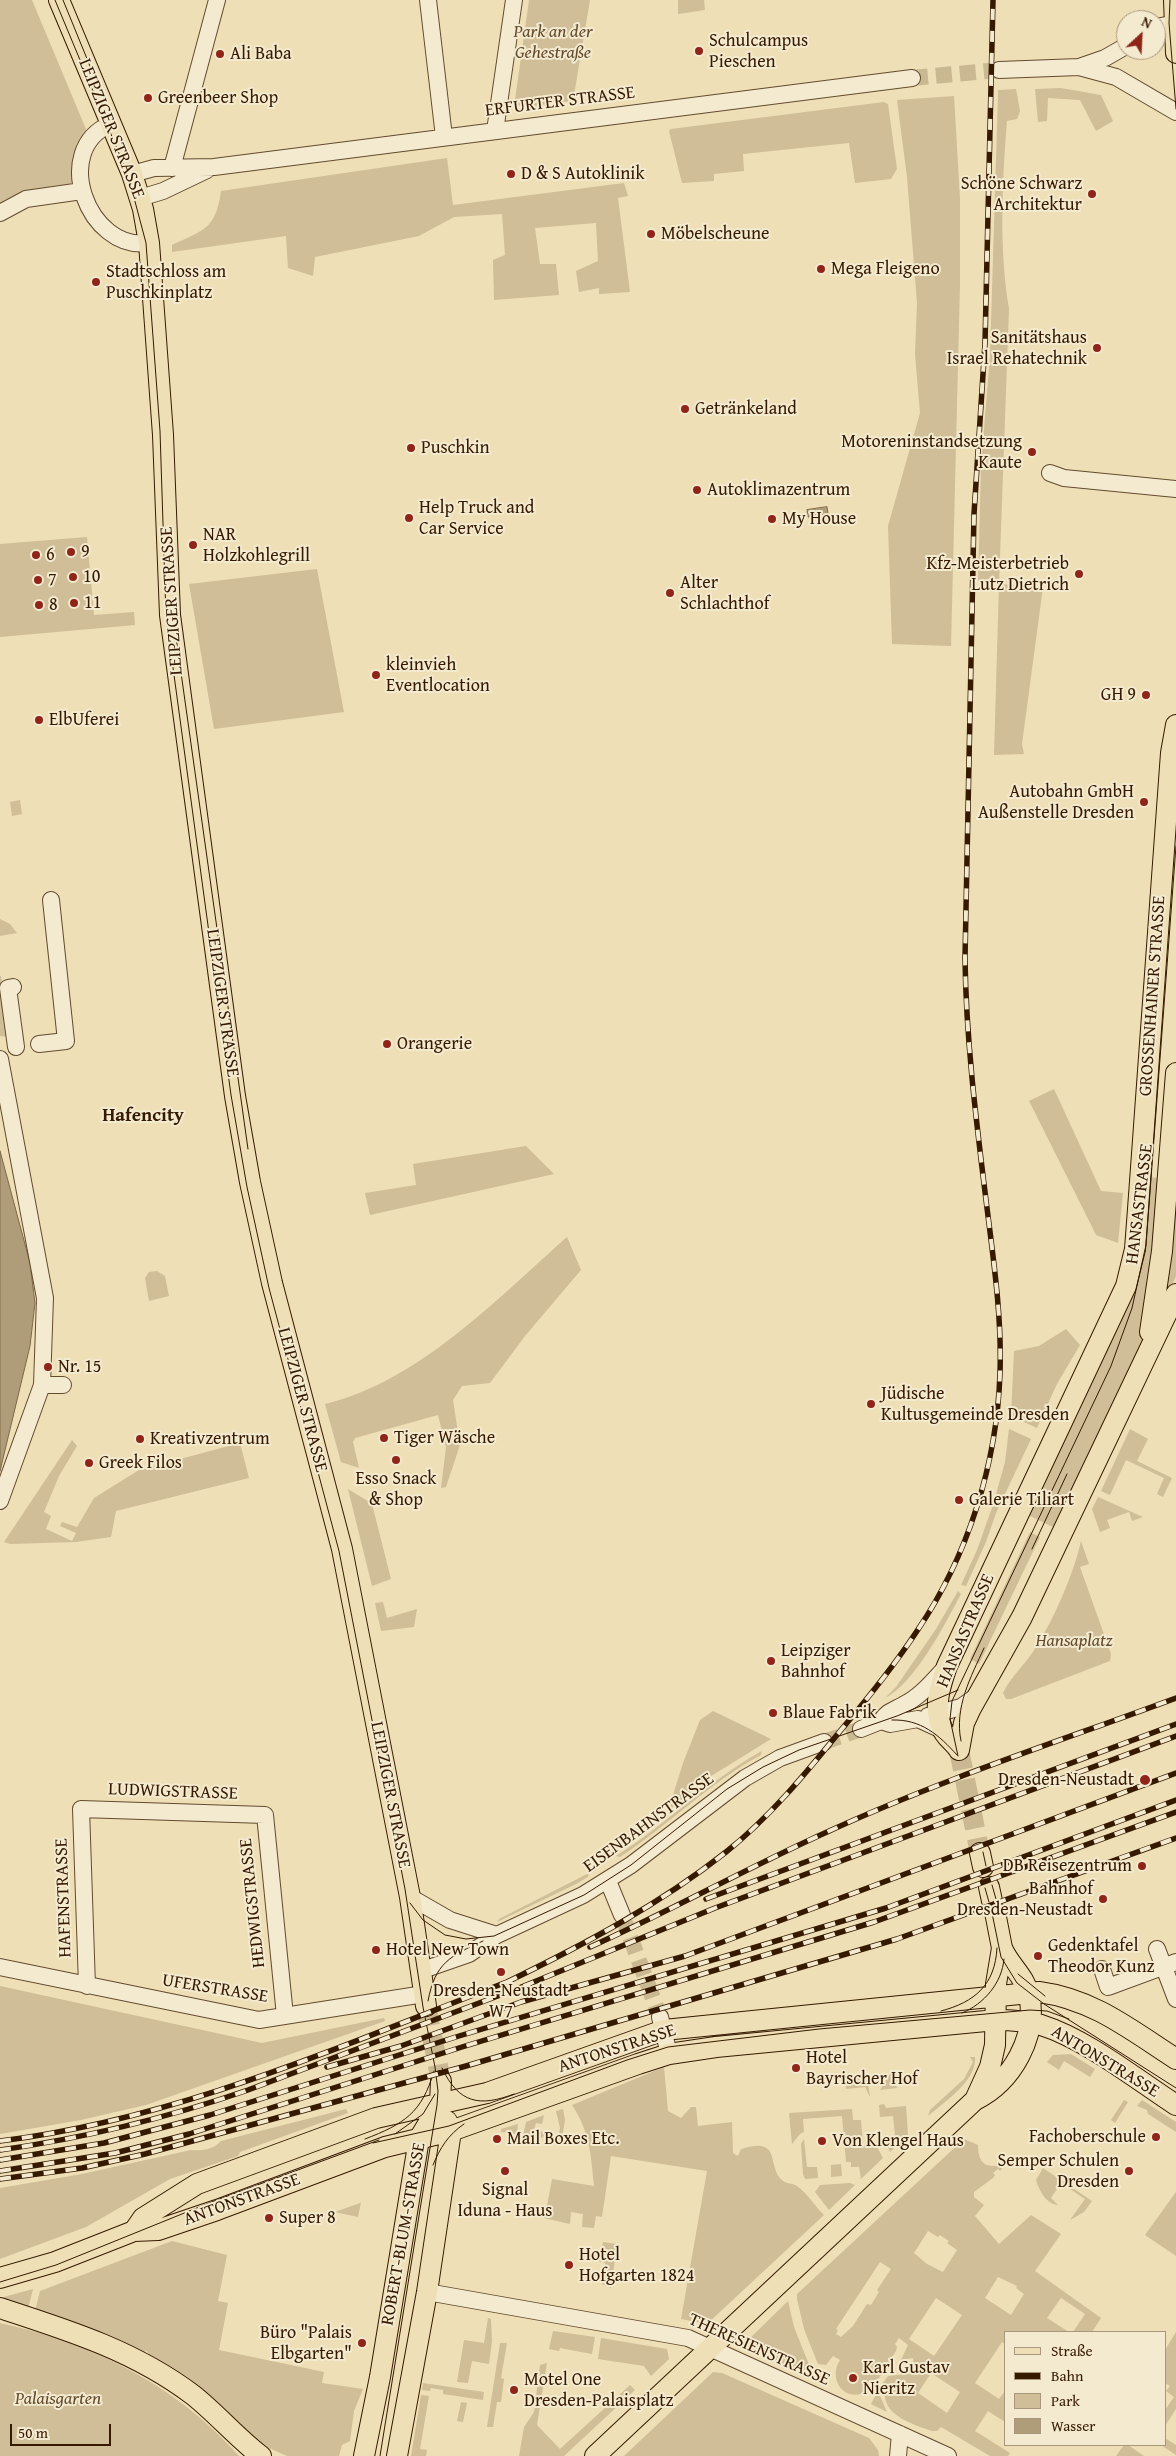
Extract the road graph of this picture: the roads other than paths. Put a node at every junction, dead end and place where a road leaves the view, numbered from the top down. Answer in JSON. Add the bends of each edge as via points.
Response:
{"nodes":[{"id":1,"x":59,"y":0,"type":"edge"},
{"id":2,"x":217,"y":0,"type":"edge"},
{"id":3,"x":428,"y":0,"type":"edge"},
{"id":4,"x":514,"y":0,"type":"edge"},
{"id":5,"x":1174,"y":0,"type":"edge"},
{"id":6,"x":1169,"y":24,"type":"edge"},
{"id":7,"x":1116,"y":52,"type":"edge"},
{"id":8,"x":1176,"y":54,"type":"edge"},
{"id":9,"x":1079,"y":67,"type":"junction"},
{"id":10,"x":999,"y":70,"type":"tunnel mouth"},
{"id":11,"x":912,"y":78,"type":"tunnel mouth"},
{"id":12,"x":1176,"y":112,"type":"edge"},
{"id":13,"x":111,"y":124,"type":"junction"},
{"id":14,"x":495,"y":131,"type":"junction"},
{"id":15,"x":444,"y":137,"type":"junction"},
{"id":16,"x":214,"y":167,"type":"junction"},
{"id":17,"x":172,"y":168,"type":"junction"},
{"id":18,"x":132,"y":174,"type":"junction"},
{"id":19,"x":82,"y":192,"type":"junction"},
{"id":20,"x":140,"y":198,"type":"junction"},
{"id":21,"x":0,"y":213,"type":"edge"},
{"id":22,"x":149,"y":242,"type":"junction"},
{"id":23,"x":1050,"y":473,"type":"dead end"},
{"id":24,"x":1176,"y":489,"type":"edge"},
{"id":25,"x":1176,"y":725,"type":"edge"},
{"id":26,"x":51,"y":900,"type":"dead end"},
{"id":27,"x":13,"y":987,"type":"dead end"},
{"id":28,"x":39,"y":1044,"type":"dead end"},
{"id":29,"x":12,"y":1048,"type":"edge"},
{"id":30,"x":0,"y":1059,"type":"edge"},
{"id":31,"x":1176,"y":1073,"type":"edge"},
{"id":32,"x":1174,"y":1104,"type":"edge"},
{"id":33,"x":1143,"y":1147,"type":"junction"},
{"id":34,"x":1176,"y":1294,"type":"edge"},
{"id":35,"x":1146,"y":1355,"type":"junction"},
{"id":36,"x":42,"y":1385,"type":"junction"},
{"id":37,"x":63,"y":1386,"type":"dead end"},
{"id":38,"x":0,"y":1501,"type":"edge"},
{"id":39,"x":947,"y":1666,"type":"junction"},
{"id":40,"x":980,"y":1694,"type":"junction"},
{"id":41,"x":881,"y":1721,"type":"junction"},
{"id":42,"x":940,"y":1721,"type":"junction"},
{"id":43,"x":861,"y":1729,"type":"tunnel mouth"},
{"id":44,"x":824,"y":1742,"type":"tunnel mouth"},
{"id":45,"x":81,"y":1809,"type":"joint"},
{"id":46,"x":265,"y":1815,"type":"joint"},
{"id":47,"x":608,"y":1881,"type":"junction"},
{"id":48,"x":410,"y":1897,"type":"junction"},
{"id":49,"x":992,"y":1900,"type":"dead end"},
{"id":50,"x":622,"y":1915,"type":"tunnel mouth"},
{"id":51,"x":497,"y":1935,"type":"junction"},
{"id":52,"x":1002,"y":1948,"type":"junction"},
{"id":53,"x":1157,"y":1948,"type":"dead end"},
{"id":54,"x":1170,"y":1964,"type":"edge"},
{"id":55,"x":0,"y":1967,"type":"edge"},
{"id":56,"x":1102,"y":1969,"type":"dead end"},
{"id":57,"x":420,"y":1971,"type":"junction"},
{"id":58,"x":87,"y":1986,"type":"junction"},
{"id":59,"x":1029,"y":1994,"type":"junction"},
{"id":60,"x":995,"y":1996,"type":"junction"},
{"id":61,"x":1176,"y":1999,"type":"edge"},
{"id":62,"x":425,"y":2000,"type":"joint"},
{"id":63,"x":285,"y":2016,"type":"junction"},
{"id":64,"x":996,"y":2020,"type":"junction"},
{"id":65,"x":1030,"y":2022,"type":"junction"},
{"id":66,"x":662,"y":2024,"type":"junction"},
{"id":67,"x":669,"y":2054,"type":"junction"},
{"id":68,"x":1176,"y":2059,"type":"edge"},
{"id":69,"x":440,"y":2081,"type":"tunnel mouth"},
{"id":70,"x":975,"y":2100,"type":"junction"},
{"id":71,"x":440,"y":2104,"type":"junction"},
{"id":72,"x":1176,"y":2105,"type":"edge"},
{"id":73,"x":451,"y":2131,"type":"junction"},
{"id":74,"x":419,"y":2139,"type":"junction"},
{"id":75,"x":134,"y":2230,"type":"junction"},
{"id":76,"x":0,"y":2278,"type":"edge"},
{"id":77,"x":427,"y":2292,"type":"junction"},
{"id":78,"x":0,"y":2308,"type":"edge"},
{"id":79,"x":710,"y":2348,"type":"junction"},
{"id":80,"x":900,"y":2434,"type":"junction"},
{"id":81,"x":261,"y":2456,"type":"edge"},
{"id":82,"x":364,"y":2456,"type":"edge"},
{"id":83,"x":396,"y":2456,"type":"edge"},
{"id":84,"x":595,"y":2456,"type":"edge"},
{"id":85,"x":898,"y":2456,"type":"edge"},
{"id":86,"x":948,"y":2456,"type":"edge"}],
"edges":[{"from":1,"to":13,"type":"main road","name":"LEIPZIGER STRASSE"},
{"from":2,"to":17,"type":"street"},
{"from":3,"to":15,"type":"street"},
{"from":4,"to":14,"type":"street"},
{"from":5,"to":6,"type":"main road"},
{"from":6,"to":8,"type":"main road"},
{"from":7,"to":9,"type":"street"},
{"from":9,"to":10,"type":"street"},
{"from":9,"to":12,"type":"street","via":[[1116,77]]},
{"from":11,"to":14,"type":"street","name":"ERFURTER STRASSE"},
{"from":13,"to":18,"type":"main road","name":"LEIPZIGER STRASSE"},
{"from":13,"to":19,"type":"street","via":[[86,147],[80,177]]},
{"from":14,"to":15,"type":"street","name":"ERFURTER STRASSE"},
{"from":15,"to":16,"type":"street","name":"ERFURTER STRASSE"},
{"from":16,"to":17,"type":"street","name":"ERFURTER STRASSE"},
{"from":16,"to":20,"type":"street","name":"ERFURTER STRASSE"},
{"from":17,"to":18,"type":"street","name":"ERFURTER STRASSE","via":[[154,168]]},
{"from":18,"to":20,"type":"main road","name":"LEIPZIGER STRASSE"},
{"from":19,"to":21,"type":"street","via":[[26,199]]},
{"from":19,"to":22,"type":"street","via":[[90,211],[106,230],[125,240]]},
{"from":20,"to":22,"type":"main road","name":"LEIPZIGER STRASSE"},
{"from":22,"to":48,"type":"main road","name":"LEIPZIGER STRASSE","via":[[163,436],[170,615],[232,1077],[272,1282],[342,1549]]},
{"from":23,"to":24,"type":"street","via":[[1064,478]]},
{"from":25,"to":33,"type":"main road","name":"GROSSENHAINER STRASSE","via":[[1171,752]]},
{"from":26,"to":28,"type":"street","via":[[66,1041]]},
{"from":27,"to":29,"type":"street","via":[[8,988]]},
{"from":30,"to":36,"type":"street","via":[[49,1297]]},
{"from":31,"to":32,"type":"main road","name":"GROSSENHAINER STRASSE"},
{"from":32,"to":33,"type":"main road","name":"HANSASTRASSE","via":[[1155,1123]]},
{"from":32,"to":35,"type":"main road","name":"GROSSENHAINER STRASSE","via":[[1162,1251]]},
{"from":33,"to":39,"type":"main road","name":"HANSASTRASSE","via":[[1135,1249],[1126,1286]]},
{"from":34,"to":35,"type":"main road","name":"HANSASTRASSE"},
{"from":35,"to":40,"type":"main road","name":"HANSASTRASSE","via":[[1022,1617]]},
{"from":36,"to":37,"type":"street"},
{"from":36,"to":38,"type":"street"},
{"from":39,"to":41,"type":"street","via":[[913,1700],[885,1714]]},
{"from":39,"to":42,"type":"main road","name":"HANSASTRASSE","via":[[937,1700]]},
{"from":40,"to":42,"type":"street"},
{"from":40,"to":42,"type":"main road","name":"HANSASTRASSE","via":[[964,1723],[959,1750]]},
{"from":41,"to":42,"type":"street","via":[[890,1724],[918,1719]]},
{"from":41,"to":43,"type":"street"},
{"from":44,"to":47,"type":"street","name":"EISENBAHNSTRASSE","via":[[780,1758],[745,1778]]},
{"from":45,"to":46,"type":"street","name":"LUDWIGSTRASSE"},
{"from":45,"to":58,"type":"street","name":"HAFENSTRASSE"},
{"from":46,"to":63,"type":"street","name":"HEDWIGSTRASSE"},
{"from":47,"to":50,"type":"street"},
{"from":47,"to":51,"type":"street","name":"EISENBAHNSTRASSE"},
{"from":48,"to":51,"type":"street","via":[[450,1920]]},
{"from":48,"to":57,"type":"main road","name":"LEIPZIGER STRASSE"},
{"from":49,"to":52,"type":"main road"},
{"from":51,"to":57,"type":"street","name":"EISENBAHNSTRASSE","via":[[469,1954]]},
{"from":52,"to":59,"type":"main road"},
{"from":52,"to":60,"type":"main road"},
{"from":53,"to":54,"type":"street"},
{"from":54,"to":56,"type":"street","via":[[1108,1987]]},
{"from":54,"to":61,"type":"street"},
{"from":55,"to":58,"type":"street","name":"UFERSTRASSE"},
{"from":57,"to":62,"type":"main road","name":"LEIPZIGER STRASSE"},
{"from":58,"to":63,"type":"street","name":"UFERSTRASSE","via":[[258,2020]]},
{"from":59,"to":60,"type":"main road","name":"ANTONSTRASSE"},
{"from":59,"to":65,"type":"main road"},
{"from":59,"to":68,"type":"main road","name":"ANTONSTRASSE","via":[[1056,1994],[1086,2003]]},
{"from":60,"to":64,"type":"main road"},
{"from":60,"to":66,"type":"main road","name":"ANTONSTRASSE"},
{"from":62,"to":63,"type":"street","name":"UFERSTRASSE"},
{"from":64,"to":65,"type":"main road","name":"ANTONSTRASSE"},
{"from":64,"to":67,"type":"main road","name":"ANTONSTRASSE"},
{"from":64,"to":70,"type":"main road","via":[[993,2056]]},
{"from":65,"to":70,"type":"main road","via":[[1024,2046],[1008,2074],[991,2092]]},
{"from":65,"to":72,"type":"main road","name":"ANTONSTRASSE","via":[[1074,2040]]},
{"from":66,"to":67,"type":"street"},
{"from":66,"to":71,"type":"main road","name":"ANTONSTRASSE","via":[[487,2093]]},
{"from":67,"to":73,"type":"main road","name":"ANTONSTRASSE"},
{"from":69,"to":71,"type":"main road"},
{"from":70,"to":79,"type":"main road"},
{"from":71,"to":73,"type":"main road","name":"ROBERT-BLUM-STRASSE"},
{"from":71,"to":74,"type":"main road","name":"ROBERT-BLUM-STRASSE"},
{"from":71,"to":75,"type":"main road","name":"ANTONSTRASSE","via":[[376,2118],[197,2184],[143,2218]]},
{"from":73,"to":74,"type":"main road","name":"ANTONSTRASSE"},
{"from":73,"to":77,"type":"main road","name":"ROBERT-BLUM-STRASSE"},
{"from":74,"to":75,"type":"main road","name":"ANTONSTRASSE","via":[[385,2147],[158,2230]]},
{"from":74,"to":82,"type":"main road","name":"ROBERT-BLUM-STRASSE"},
{"from":75,"to":76,"type":"main road","name":"ANTONSTRASSE","via":[[55,2262]]},
{"from":77,"to":79,"type":"street","name":"THERESIENSTRASSE","via":[[680,2336]]},
{"from":77,"to":83,"type":"main road","name":"ROBERT-BLUM-STRASSE"},
{"from":78,"to":81,"type":"main road","via":[[116,2348],[155,2370],[192,2395]]},
{"from":79,"to":80,"type":"street","name":"THERESIENSTRASSE"},
{"from":79,"to":84,"type":"main road"},
{"from":80,"to":85,"type":"street"},
{"from":80,"to":86,"type":"street","name":"THERESIENSTRASSE"}]}
